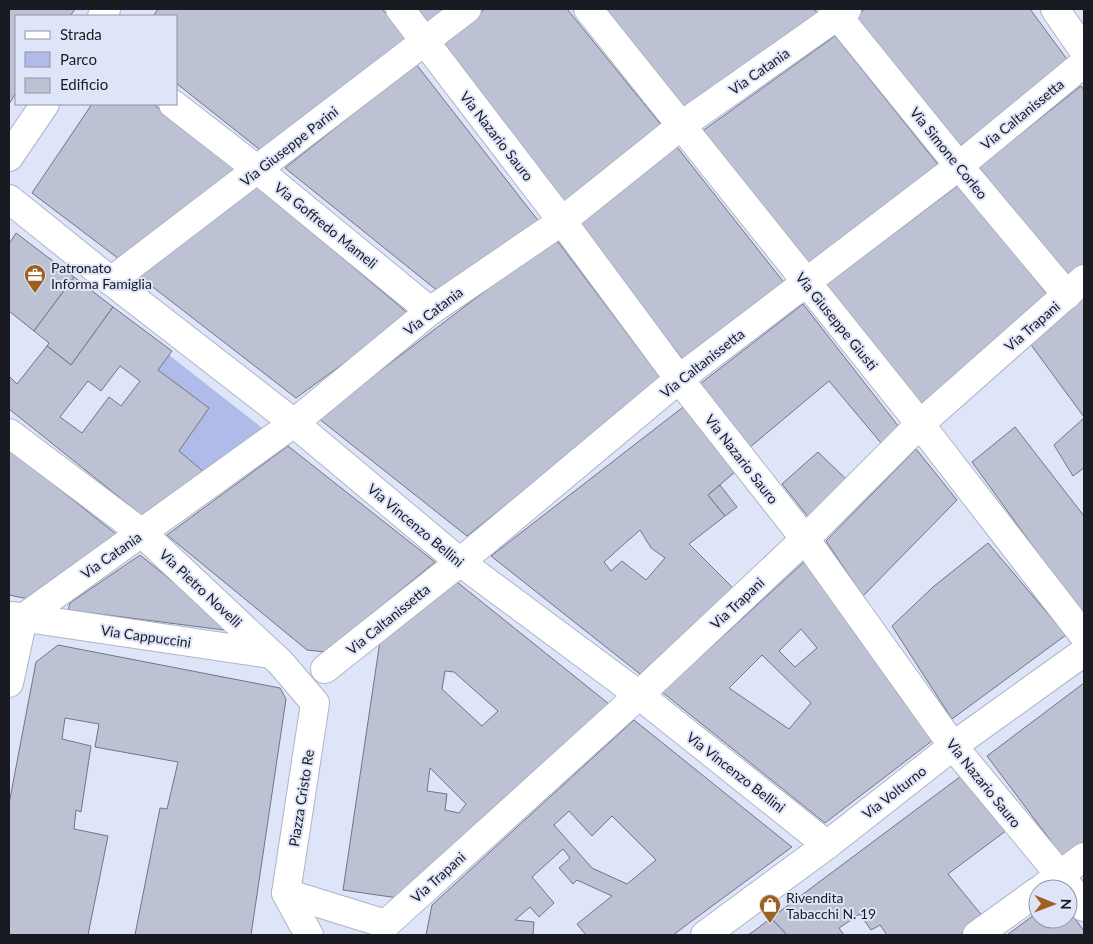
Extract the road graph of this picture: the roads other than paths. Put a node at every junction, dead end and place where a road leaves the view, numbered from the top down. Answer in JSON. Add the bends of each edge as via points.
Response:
{"nodes":[{"id":1,"x":400,"y":9,"type":"edge"},
{"id":2,"x":467,"y":9,"type":"edge"},
{"id":3,"x":588,"y":9,"type":"edge"},
{"id":4,"x":1055,"y":9,"type":"edge"},
{"id":5,"x":839,"y":11,"type":"edge"},
{"id":6,"x":424,"y":42,"type":"junction"},
{"id":7,"x":1084,"y":51,"type":"edge"},
{"id":8,"x":1084,"y":63,"type":"edge"},
{"id":9,"x":44,"y":105,"type":"edge"},
{"id":10,"x":174,"y":105,"type":"edge"},
{"id":11,"x":682,"y":125,"type":"junction"},
{"id":12,"x":9,"y":157,"type":"edge"},
{"id":13,"x":958,"y":166,"type":"junction"},
{"id":14,"x":258,"y":170,"type":"junction"},
{"id":15,"x":9,"y":199,"type":"edge"},
{"id":16,"x":562,"y":221,"type":"junction"},
{"id":17,"x":111,"y":281,"type":"junction"},
{"id":18,"x":805,"y":282,"type":"junction"},
{"id":19,"x":1075,"y":287,"type":"edge"},
{"id":20,"x":430,"y":311,"type":"junction"},
{"id":21,"x":679,"y":380,"type":"junction"},
{"id":22,"x":294,"y":423,"type":"junction"},
{"id":23,"x":920,"y":424,"type":"junction"},
{"id":24,"x":9,"y":433,"type":"edge"},
{"id":25,"x":142,"y":533,"type":"junction"},
{"id":26,"x":805,"y":539,"type":"junction"},
{"id":27,"x":460,"y":562,"type":"junction"},
{"id":28,"x":16,"y":616,"type":"edge"},
{"id":29,"x":1084,"y":636,"type":"edge"},
{"id":30,"x":1084,"y":652,"type":"edge"},
{"id":31,"x":276,"y":658,"type":"junction"},
{"id":32,"x":325,"y":669,"type":"junction"},
{"id":33,"x":9,"y":683,"type":"edge"},
{"id":34,"x":638,"y":695,"type":"junction"},
{"id":35,"x":316,"y":703,"type":"junction"},
{"id":36,"x":953,"y":746,"type":"junction"},
{"id":37,"x":827,"y":844,"type":"junction"},
{"id":38,"x":1084,"y":857,"type":"edge"},
{"id":39,"x":1042,"y":879,"type":"edge"},
{"id":40,"x":1054,"y":879,"type":"edge"},
{"id":41,"x":286,"y":893,"type":"junction"},
{"id":42,"x":1028,"y":898,"type":"edge"},
{"id":43,"x":385,"y":930,"type":"edge"},
{"id":44,"x":309,"y":935,"type":"edge"},
{"id":45,"x":705,"y":935,"type":"edge"},
{"id":46,"x":977,"y":935,"type":"edge"}],
"edges":[{"from":1,"to":6,"type":"street","name":"Via Nazario Sauro"},
{"from":2,"to":6,"type":"street","name":"Via Giuseppe Parini"},
{"from":3,"to":11,"type":"street","name":"Via Giuseppe Giusti"},
{"from":4,"to":7,"type":"street"},
{"from":5,"to":11,"type":"street","name":"Via Catania"},
{"from":5,"to":13,"type":"street","name":"Via Simone Corleo"},
{"from":6,"to":14,"type":"street","name":"Via Giuseppe Parini"},
{"from":6,"to":16,"type":"street","name":"Via Nazario Sauro"},
{"from":8,"to":13,"type":"street","name":"Via Caltanissetta"},
{"from":9,"to":12,"type":"street"},
{"from":10,"to":14,"type":"street","name":"Via Goffredo Mameli"},
{"from":11,"to":16,"type":"street","name":"Via Catania"},
{"from":11,"to":18,"type":"street","name":"Via Giuseppe Giusti"},
{"from":13,"to":18,"type":"street","name":"Via Caltanissetta"},
{"from":13,"to":19,"type":"street","name":"Via Simone Corleo"},
{"from":14,"to":17,"type":"street","name":"Via Giuseppe Parini"},
{"from":14,"to":20,"type":"street","name":"Via Goffredo Mameli"},
{"from":15,"to":17,"type":"street","name":"Via Vincenzo Bellini"},
{"from":16,"to":20,"type":"street","name":"Via Catania"},
{"from":16,"to":21,"type":"street","name":"Via Nazario Sauro"},
{"from":17,"to":22,"type":"street","name":"Via Vincenzo Bellini"},
{"from":18,"to":21,"type":"street","name":"Via Caltanissetta"},
{"from":18,"to":23,"type":"street","name":"Via Giuseppe Giusti"},
{"from":19,"to":23,"type":"street","name":"Via Trapani"},
{"from":20,"to":22,"type":"street","name":"Via Catania"},
{"from":21,"to":26,"type":"street","name":"Via Nazario Sauro"},
{"from":21,"to":27,"type":"street","name":"Via Caltanissetta"},
{"from":22,"to":25,"type":"street","name":"Via Catania"},
{"from":22,"to":27,"type":"street","name":"Via Vincenzo Bellini"},
{"from":23,"to":26,"type":"street","name":"Via Trapani"},
{"from":23,"to":29,"type":"street","name":"Via Giuseppe Giusti"},
{"from":24,"to":25,"type":"street","name":"Via Pietro Novelli"},
{"from":25,"to":28,"type":"street","name":"Via Catania"},
{"from":25,"to":31,"type":"street","name":"Via Pietro Novelli"},
{"from":26,"to":34,"type":"street","name":"Via Trapani"},
{"from":26,"to":36,"type":"street","name":"Via Nazario Sauro"},
{"from":27,"to":32,"type":"street","name":"Via Caltanissetta"},
{"from":27,"to":34,"type":"street","name":"Via Vincenzo Bellini"},
{"from":28,"to":31,"type":"street","name":"Via Cappuccini"},
{"from":28,"to":33,"type":"street"},
{"from":30,"to":36,"type":"street","name":"Via Volturno"},
{"from":31,"to":32,"type":"street"},
{"from":31,"to":35,"type":"street"},
{"from":32,"to":35,"type":"street","name":"Piazza Cristo Re"},
{"from":34,"to":37,"type":"street","name":"Via Vincenzo Bellini"},
{"from":34,"to":43,"type":"street","name":"Via Trapani"},
{"from":35,"to":41,"type":"street","name":"Piazza Cristo Re"},
{"from":36,"to":37,"type":"street","name":"Via Volturno"},
{"from":36,"to":39,"type":"street","name":"Via Nazario Sauro"},
{"from":37,"to":45,"type":"street","name":"Via Volturno"},
{"from":38,"to":40,"type":"street"},
{"from":41,"to":43,"type":"street"},
{"from":41,"to":44,"type":"street"},
{"from":42,"to":46,"type":"street"}]}
